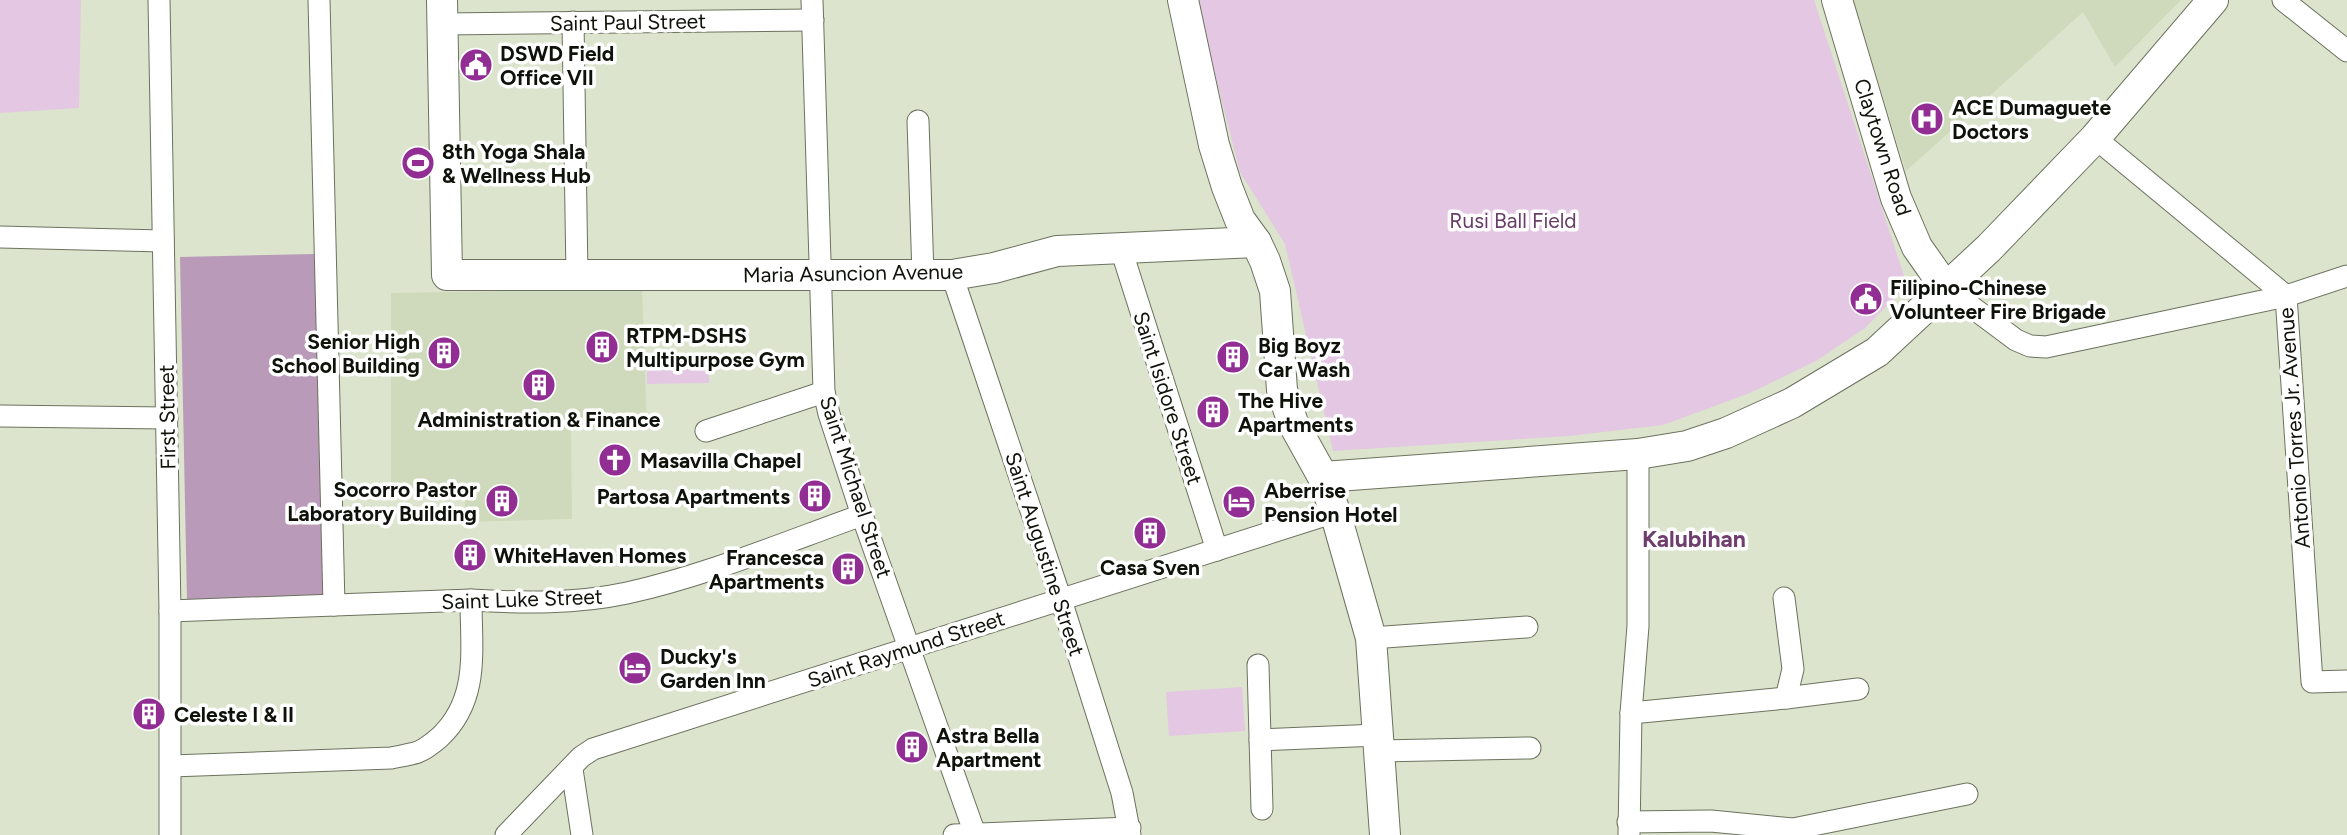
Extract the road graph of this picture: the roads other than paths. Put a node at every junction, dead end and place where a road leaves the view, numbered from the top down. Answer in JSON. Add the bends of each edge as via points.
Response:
{"nodes":[{"id":1,"x":159,"y":0,"type":"edge"},
{"id":2,"x":319,"y":0,"type":"edge"},
{"id":3,"x":1184,"y":0,"type":"edge"},
{"id":4,"x":1837,"y":0,"type":"edge"},
{"id":5,"x":2213,"y":0,"type":"edge"},
{"id":6,"x":2283,"y":0,"type":"edge"},
{"id":7,"x":813,"y":10,"type":"edge"},
{"id":8,"x":442,"y":12,"type":"edge"},
{"id":9,"x":573,"y":22,"type":"junction"},
{"id":10,"x":2347,"y":51,"type":"edge"},
{"id":11,"x":918,"y":121,"type":"dead end"},
{"id":12,"x":2095,"y":138,"type":"junction"},
{"id":13,"x":0,"y":237,"type":"edge"},
{"id":14,"x":163,"y":241,"type":"junction"},
{"id":15,"x":1256,"y":242,"type":"junction"},
{"id":16,"x":1119,"y":246,"type":"junction"},
{"id":17,"x":821,"y":274,"type":"junction"},
{"id":18,"x":937,"y":275,"type":"junction"},
{"id":19,"x":577,"y":276,"type":"junction"},
{"id":20,"x":2347,"y":276,"type":"edge"},
{"id":21,"x":1945,"y":287,"type":"junction"},
{"id":22,"x":2286,"y":296,"type":"junction"},
{"id":23,"x":824,"y":392,"type":"junction"},
{"id":24,"x":0,"y":416,"type":"edge"},
{"id":25,"x":167,"y":418,"type":"junction"},
{"id":26,"x":706,"y":432,"type":"dead end"},
{"id":27,"x":1638,"y":454,"type":"junction"},
{"id":28,"x":1323,"y":477,"type":"junction"},
{"id":29,"x":1335,"y":512,"type":"junction"},
{"id":30,"x":862,"y":515,"type":"junction"},
{"id":31,"x":1217,"y":550,"type":"junction"},
{"id":32,"x":1784,"y":598,"type":"dead end"},
{"id":33,"x":471,"y":600,"type":"junction"},
{"id":34,"x":1061,"y":600,"type":"junction"},
{"id":35,"x":334,"y":605,"type":"junction"},
{"id":36,"x":170,"y":611,"type":"junction"},
{"id":37,"x":1527,"y":627,"type":"dead end"},
{"id":38,"x":1371,"y":638,"type":"junction"},
{"id":39,"x":909,"y":648,"type":"junction"},
{"id":40,"x":1258,"y":665,"type":"dead end"},
{"id":41,"x":2347,"y":681,"type":"edge"},
{"id":42,"x":1858,"y":689,"type":"dead end"},
{"id":43,"x":1786,"y":698,"type":"junction"},
{"id":44,"x":1632,"y":713,"type":"junction"},
{"id":45,"x":1261,"y":740,"type":"junction"},
{"id":46,"x":1378,"y":743,"type":"junction"},
{"id":47,"x":1530,"y":748,"type":"dead end"},
{"id":48,"x":171,"y":766,"type":"junction"},
{"id":49,"x":572,"y":769,"type":"junction"},
{"id":50,"x":1967,"y":794,"type":"dead end"},
{"id":51,"x":1262,"y":809,"type":"dead end"},
{"id":52,"x":1629,"y":829,"type":"edge"},
{"id":53,"x":1130,"y":832,"type":"edge"},
{"id":54,"x":1793,"y":832,"type":"edge"},
{"id":55,"x":964,"y":834,"type":"edge"},
{"id":56,"x":170,"y":835,"type":"edge"},
{"id":57,"x":506,"y":835,"type":"edge"},
{"id":58,"x":582,"y":835,"type":"edge"},
{"id":59,"x":1385,"y":835,"type":"edge"}],
"edges":[{"from":1,"to":14,"type":"street","name":"First Street"},
{"from":2,"to":35,"type":"street"},
{"from":3,"to":15,"type":"street","via":[[1214,145],[1240,220]]},
{"from":4,"to":21,"type":"street","name":"Claytown Road","via":[[1896,198],[1917,247]]},
{"from":5,"to":12,"type":"street"},
{"from":6,"to":10,"type":"street"},
{"from":7,"to":9,"type":"street","name":"Saint Paul Street"},
{"from":7,"to":17,"type":"street","name":"Saint Michael Street"},
{"from":8,"to":9,"type":"street","name":"Saint Paul Street"},
{"from":8,"to":19,"type":"street","name":"Maria Asuncion Avenue","via":[[447,275]]},
{"from":9,"to":19,"type":"street"},
{"from":11,"to":18,"type":"street","name":"Saint Augustine Street"},
{"from":12,"to":21,"type":"street"},
{"from":12,"to":22,"type":"street","name":"Antonio Torres Jr. Avenue"},
{"from":13,"to":14,"type":"street"},
{"from":14,"to":25,"type":"street","name":"First Street"},
{"from":15,"to":16,"type":"street","name":"Maria Asuncion Avenue"},
{"from":15,"to":28,"type":"street","via":[[1275,291],[1282,390],[1293,423]]},
{"from":16,"to":18,"type":"street","name":"Maria Asuncion Avenue","via":[[1056,251],[994,268]]},
{"from":16,"to":31,"type":"street","name":"Saint Isidore Street"},
{"from":17,"to":18,"type":"street","name":"Maria Asuncion Avenue"},
{"from":17,"to":19,"type":"street","name":"Maria Asuncion Avenue"},
{"from":17,"to":23,"type":"street","name":"Saint Michael Street"},
{"from":18,"to":34,"type":"street","name":"Saint Augustine Street"},
{"from":20,"to":22,"type":"street"},
{"from":21,"to":22,"type":"street","via":[[2017,340],[2046,347]]},
{"from":21,"to":27,"type":"street","via":[[1877,352],[1791,404],[1687,446]]},
{"from":22,"to":41,"type":"street","name":"Antonio Torres Jr. Avenue","via":[[2312,682]]},
{"from":23,"to":26,"type":"street"},
{"from":23,"to":30,"type":"street","name":"Saint Michael Street"},
{"from":24,"to":25,"type":"street"},
{"from":25,"to":36,"type":"street","name":"First Street"},
{"from":27,"to":28,"type":"street"},
{"from":27,"to":44,"type":"street","via":[[1638,626]]},
{"from":28,"to":29,"type":"street"},
{"from":29,"to":31,"type":"street","name":"Saint Raymund Street"},
{"from":29,"to":38,"type":"street"},
{"from":30,"to":33,"type":"street","name":"Saint Luke Street","via":[[670,583],[625,593],[519,603]]},
{"from":30,"to":39,"type":"street","name":"Saint Michael Street"},
{"from":31,"to":34,"type":"street","name":"Saint Raymund Street"},
{"from":32,"to":43,"type":"street","via":[[1793,668]]},
{"from":33,"to":35,"type":"street","name":"Saint Luke Street"},
{"from":33,"to":48,"type":"street","via":[[468,693],[446,731],[425,748],[391,758]]},
{"from":34,"to":39,"type":"street","name":"Saint Raymund Street"},
{"from":34,"to":53,"type":"street","name":"Saint Augustine Street"},
{"from":35,"to":36,"type":"street","name":"Saint Luke Street"},
{"from":36,"to":48,"type":"street","name":"First Street"},
{"from":37,"to":38,"type":"street"},
{"from":38,"to":46,"type":"street"},
{"from":39,"to":49,"type":"street","name":"Saint Raymund Street","via":[[593,749]]},
{"from":39,"to":55,"type":"street","name":"Saint Michael Street"},
{"from":40,"to":45,"type":"street"},
{"from":42,"to":43,"type":"street"},
{"from":43,"to":44,"type":"street"},
{"from":44,"to":52,"type":"street"},
{"from":45,"to":46,"type":"street"},
{"from":45,"to":51,"type":"street"},
{"from":46,"to":47,"type":"street"},
{"from":46,"to":59,"type":"street"},
{"from":48,"to":56,"type":"street","name":"First Street"},
{"from":49,"to":57,"type":"street","name":"Saint Raymund Street"},
{"from":49,"to":58,"type":"street"},
{"from":50,"to":54,"type":"street"},
{"from":52,"to":54,"type":"street","via":[[1711,821]]},
{"from":53,"to":55,"type":"street"}]}
